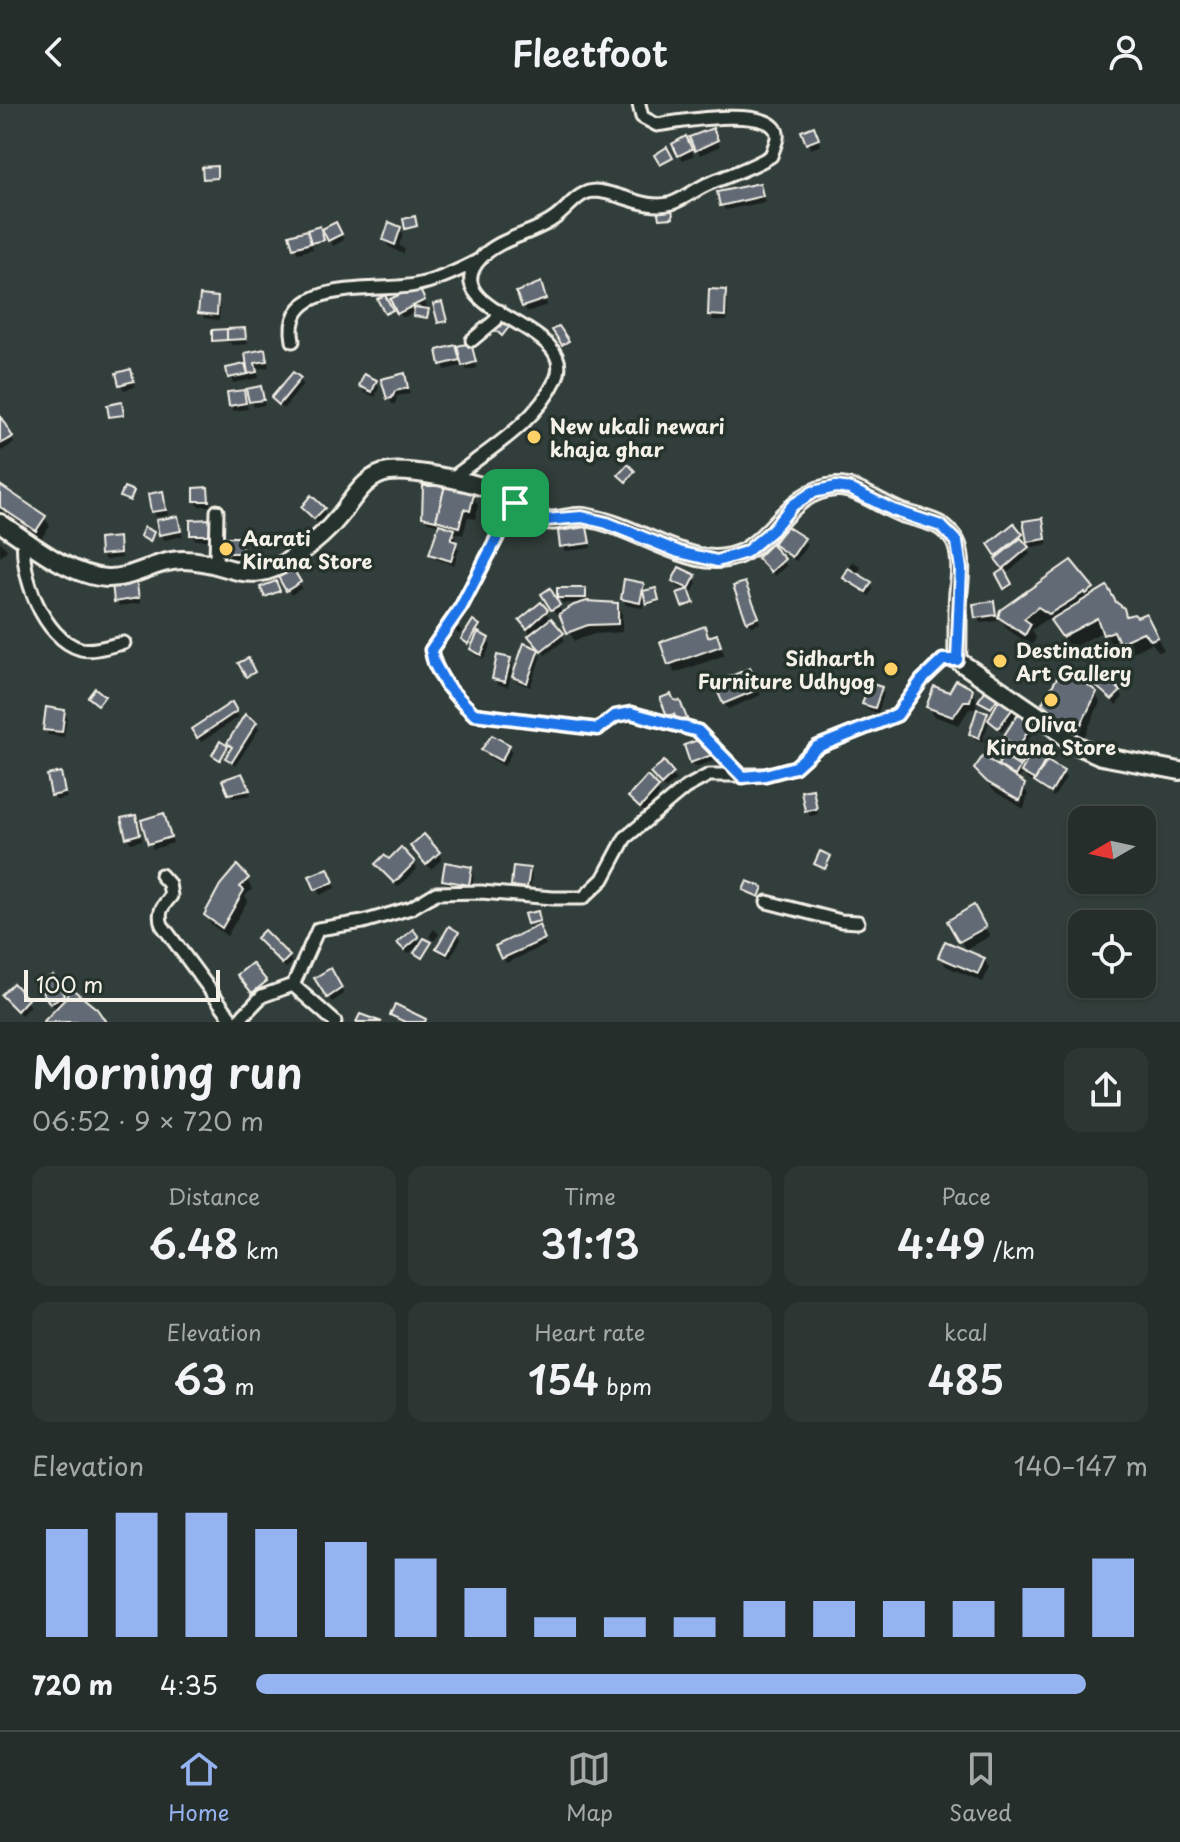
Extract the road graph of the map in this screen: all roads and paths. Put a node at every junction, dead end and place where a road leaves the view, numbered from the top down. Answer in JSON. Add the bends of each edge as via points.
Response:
{"nodes":[{"id":1,"x":639,"y":104,"type":"edge"},
{"id":2,"x":480,"y":259,"type":"junction"},
{"id":3,"x":499,"y":311,"type":"junction"},
{"id":4,"x":472,"y":340,"type":"dead end"},
{"id":5,"x":293,"y":341,"type":"dead end"},
{"id":6,"x":451,"y":479,"type":"junction"},
{"id":7,"x":515,"y":503,"type":"junction"},
{"id":8,"x":217,"y":511,"type":"dead end"},
{"id":9,"x":0,"y":523,"type":"edge"},
{"id":10,"x":24,"y":539,"type":"junction"},
{"id":11,"x":216,"y":563,"type":"junction"},
{"id":12,"x":124,"y":643,"type":"dead end"},
{"id":13,"x":957,"y":660,"type":"junction"},
{"id":14,"x":1180,"y":771,"type":"edge"},
{"id":15,"x":743,"y":777,"type":"junction"},
{"id":16,"x":161,"y":875,"type":"dead end"},
{"id":17,"x":767,"y":902,"type":"dead end"},
{"id":18,"x":858,"y":922,"type":"dead end"},
{"id":19,"x":293,"y":985,"type":"junction"},
{"id":20,"x":235,"y":1022,"type":"edge"},
{"id":21,"x":335,"y":1022,"type":"edge"}],
"edges":[{"from":1,"to":2,"type":"street","via":[[642,117],[657,125],[732,111],[766,114],[777,136],[771,156],[670,203],[642,203],[592,191],[555,219]]},
{"from":2,"to":3,"type":"street","via":[[471,279],[474,292]]},
{"from":2,"to":5,"type":"street","via":[[421,284],[311,297],[294,314]]},
{"from":3,"to":4,"type":"street"},
{"from":3,"to":6,"type":"street","via":[[534,330],[553,354],[558,377],[519,428]]},
{"from":6,"to":7,"type":"street","via":[[490,489]]},
{"from":6,"to":11,"type":"street","via":[[377,474],[336,521],[293,558],[261,574],[230,571]]},
{"from":7,"to":13,"type":"street","via":[[545,520],[582,517],[717,561],[746,552],[813,492],[850,489],[941,526],[957,542]]},
{"from":7,"to":15,"type":"street","via":[[461,607],[431,650],[454,695],[474,714],[494,717],[598,729],[615,716],[631,713],[698,731]]},
{"from":8,"to":11,"type":"street"},
{"from":9,"to":10,"type":"street"},
{"from":10,"to":11,"type":"street","via":[[58,562],[106,578],[160,562]]},
{"from":10,"to":12,"type":"street","via":[[22,557],[30,583],[58,637],[80,649]]},
{"from":13,"to":14,"type":"street","via":[[1074,744],[1101,756]]},
{"from":13,"to":15,"type":"street","via":[[943,660],[897,715],[817,747],[795,767]]},
{"from":15,"to":19,"type":"street","via":[[709,775],[685,788],[625,838],[603,879],[583,898],[436,893],[411,908],[318,929]]},
{"from":16,"to":20,"type":"street","via":[[171,896],[161,909],[162,925]]},
{"from":17,"to":18,"type":"street"},
{"from":19,"to":20,"type":"street","via":[[262,996]]},
{"from":19,"to":21,"type":"street"}]}
